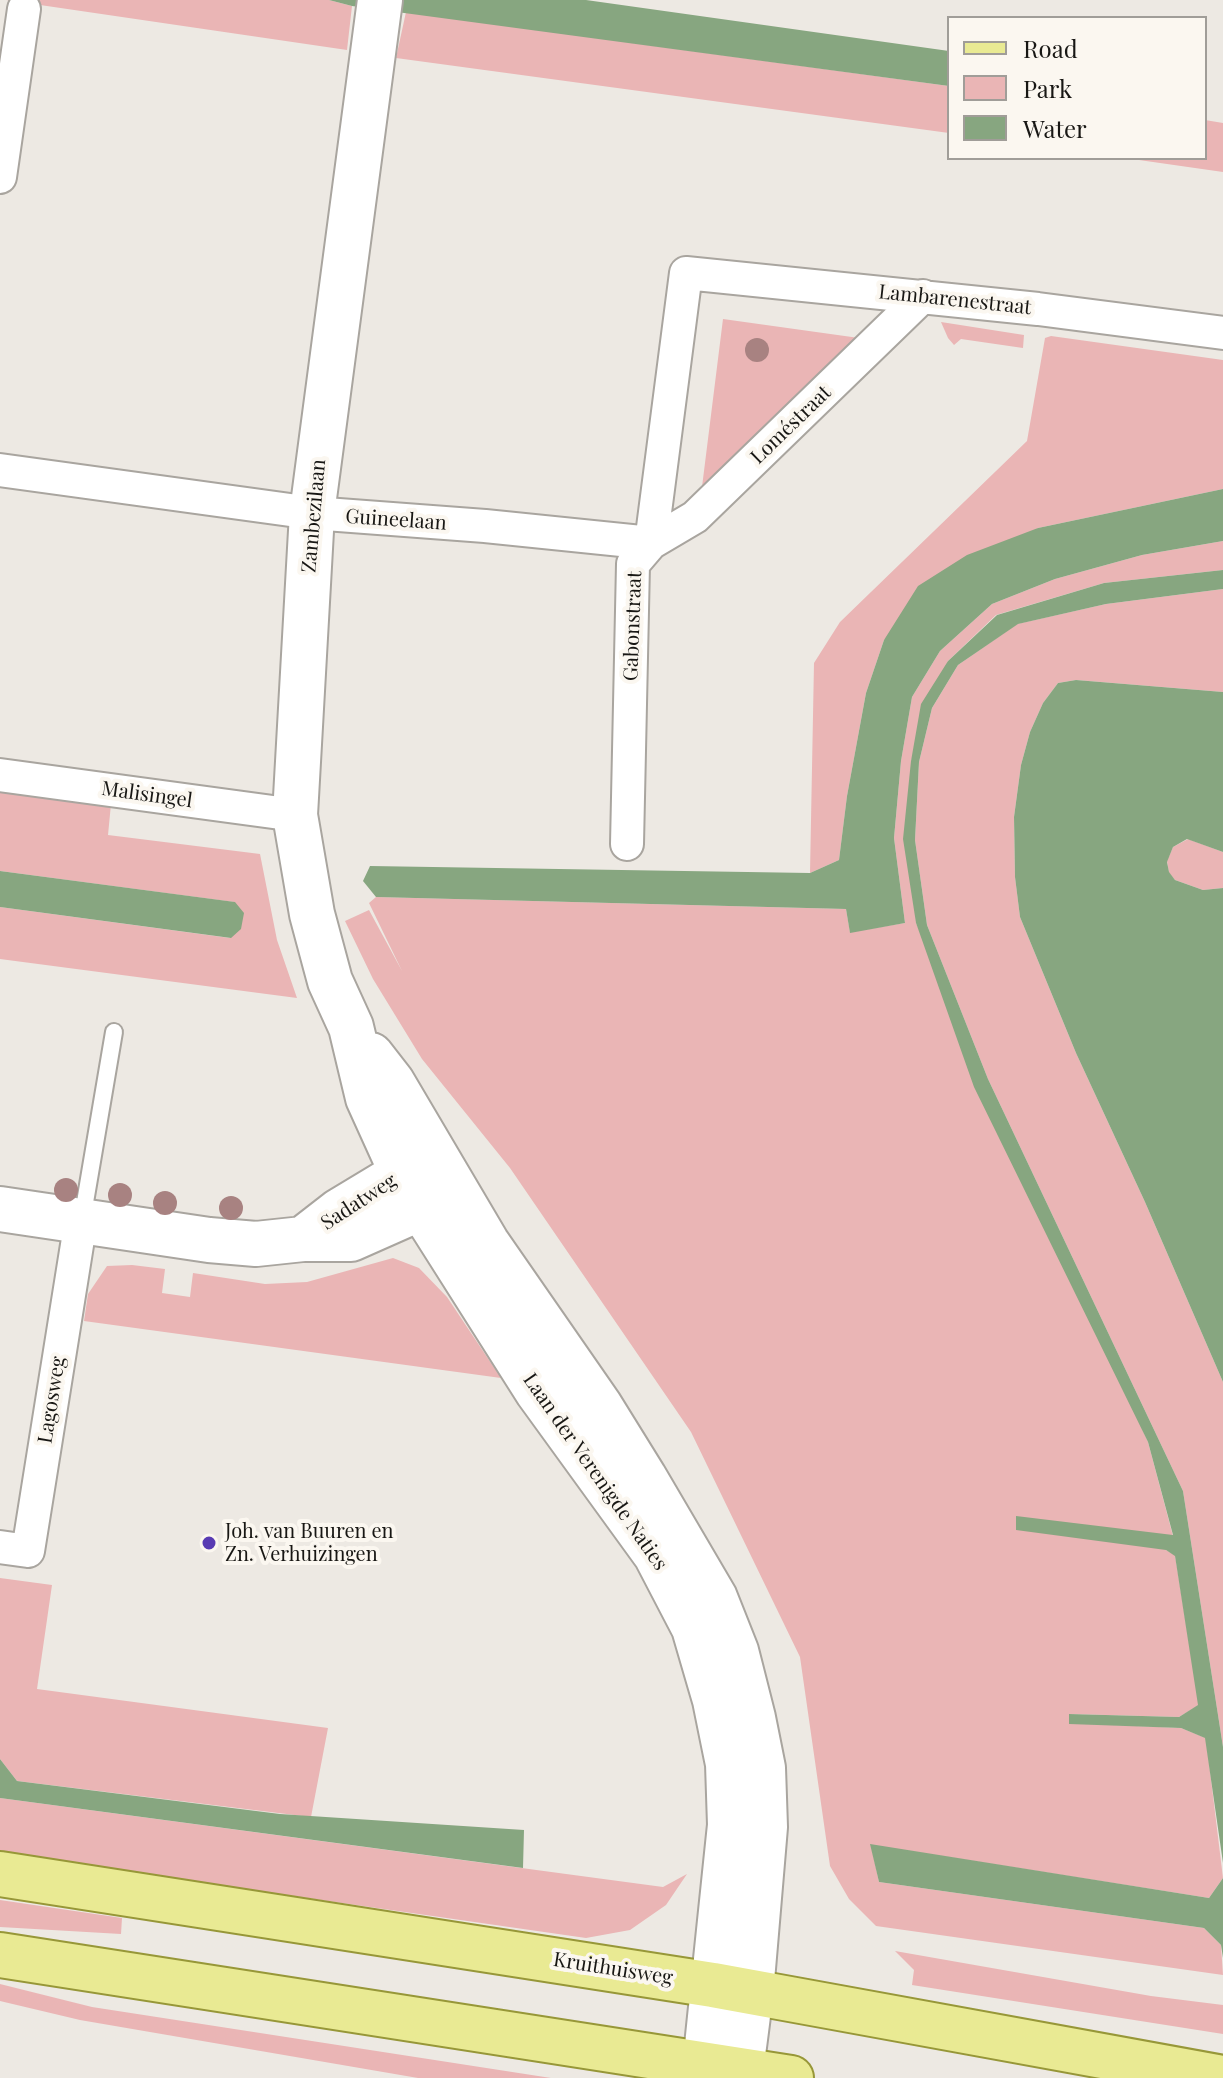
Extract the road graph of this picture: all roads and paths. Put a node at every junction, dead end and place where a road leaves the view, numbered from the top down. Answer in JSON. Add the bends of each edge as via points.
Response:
{"nodes":[{"id":1,"x":24,"y":9,"type":"dead end"},
{"id":2,"x":379,"y":12,"type":"edge"},
{"id":3,"x":0,"y":177,"type":"edge"},
{"id":4,"x":686,"y":273,"type":"joint"},
{"id":5,"x":923,"y":296,"type":"junction"},
{"id":6,"x":1223,"y":333,"type":"edge"},
{"id":7,"x":0,"y":470,"type":"edge"},
{"id":8,"x":312,"y":513,"type":"junction"},
{"id":9,"x":651,"y":543,"type":"junction"},
{"id":10,"x":0,"y":775,"type":"edge"},
{"id":11,"x":295,"y":815,"type":"junction"},
{"id":12,"x":627,"y":844,"type":"dead end"},
{"id":13,"x":114,"y":1032,"type":"dead end"},
{"id":14,"x":423,"y":1186,"type":"junction"},
{"id":15,"x":0,"y":1209,"type":"edge"},
{"id":16,"x":81,"y":1220,"type":"junction"},
{"id":17,"x":0,"y":1547,"type":"edge"},
{"id":18,"x":0,"y":1874,"type":"edge"},
{"id":19,"x":0,"y":1955,"type":"edge"},
{"id":20,"x":732,"y":1988,"type":"junction"},
{"id":21,"x":722,"y":2073,"type":"edge"},
{"id":22,"x":791,"y":2078,"type":"edge"},
{"id":23,"x":1223,"y":2078,"type":"edge"}],
"edges":[{"from":1,"to":3,"type":"street"},
{"from":2,"to":8,"type":"street","name":"Zambezilaan"},
{"from":4,"to":5,"type":"street","name":"Lambarenestraat"},
{"from":4,"to":9,"type":"street","name":"Gabonstraat"},
{"from":5,"to":6,"type":"street","name":"Lambarenestraat"},
{"from":5,"to":9,"type":"street","name":"Loméstraat","via":[[695,517]]},
{"from":7,"to":8,"type":"street","name":"Guineelaan"},
{"from":8,"to":9,"type":"street","name":"Guineelaan"},
{"from":8,"to":11,"type":"street","name":"Zambezilaan"},
{"from":9,"to":12,"type":"street","name":"Gabonstraat","via":[[633,564]]},
{"from":10,"to":11,"type":"street","name":"Malisingel"},
{"from":11,"to":14,"type":"street","name":"Zambezilaan","via":[[330,981],[351,1027],[392,1082]]},
{"from":13,"to":16,"type":"lane"},
{"from":14,"to":16,"type":"street","name":"Sadatweg","via":[[339,1211],[303,1239],[256,1244]]},
{"from":14,"to":20,"type":"street","name":"Laan der Verenigde Naties","via":[[487,1243],[600,1406],[715,1598],[736,1651],[763,1768],[765,1827]]},
{"from":15,"to":16,"type":"street","name":"Sadatweg"},
{"from":16,"to":17,"type":"street","name":"Lagosweg","via":[[28,1551]]},
{"from":18,"to":20,"type":"main road","name":"Kruithuisweg"},
{"from":19,"to":21,"type":"main road"},
{"from":20,"to":21,"type":"street","name":"Laan der Verenigde Naties"},
{"from":20,"to":23,"type":"main road","name":"Kruithuisweg"},
{"from":21,"to":22,"type":"main road"}]}
